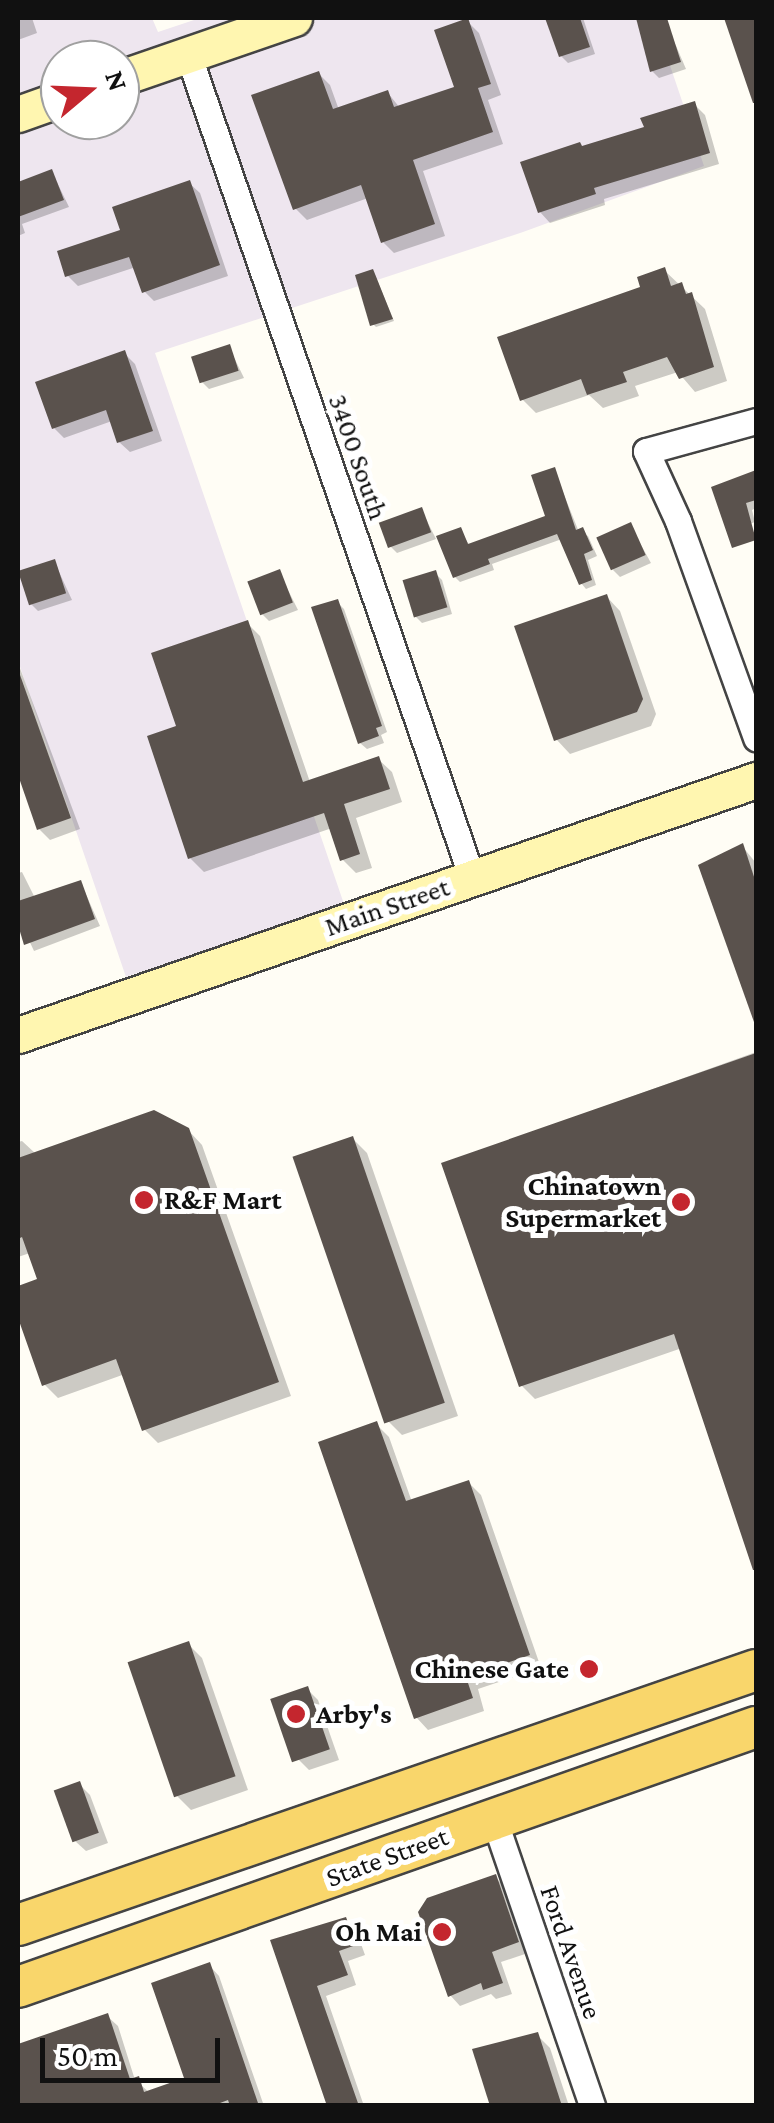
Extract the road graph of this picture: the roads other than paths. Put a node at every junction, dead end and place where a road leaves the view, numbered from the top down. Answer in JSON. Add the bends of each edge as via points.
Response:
{"nodes":[{"id":1,"x":294,"y":18,"type":"edge"},
{"id":2,"x":188,"y":54,"type":"junction"},
{"id":3,"x":140,"y":71,"type":"edge"},
{"id":4,"x":756,"y":421,"type":"edge"},
{"id":5,"x":756,"y":738,"type":"edge"},
{"id":6,"x":756,"y":780,"type":"edge"},
{"id":7,"x":472,"y":878,"type":"junction"},
{"id":8,"x":18,"y":1035,"type":"edge"},
{"id":9,"x":756,"y":1670,"type":"edge"},
{"id":10,"x":756,"y":1727,"type":"edge"},
{"id":11,"x":494,"y":1818,"type":"junction"},
{"id":12,"x":18,"y":1926,"type":"edge"},
{"id":13,"x":18,"y":1987,"type":"edge"},
{"id":14,"x":592,"y":2106,"type":"edge"}],
"edges":[{"from":1,"to":2,"type":"street"},
{"from":2,"to":3,"type":"street"},
{"from":2,"to":7,"type":"street","name":"3400 South"},
{"from":4,"to":5,"type":"street","via":[[646,451]]},
{"from":6,"to":7,"type":"street","name":"Main Street"},
{"from":7,"to":8,"type":"street","name":"Main Street"},
{"from":9,"to":12,"type":"main road","name":"State Street"},
{"from":10,"to":11,"type":"main road","name":"State Street"},
{"from":11,"to":13,"type":"main road","name":"State Street"},
{"from":11,"to":14,"type":"street","name":"Ford Avenue"}]}
